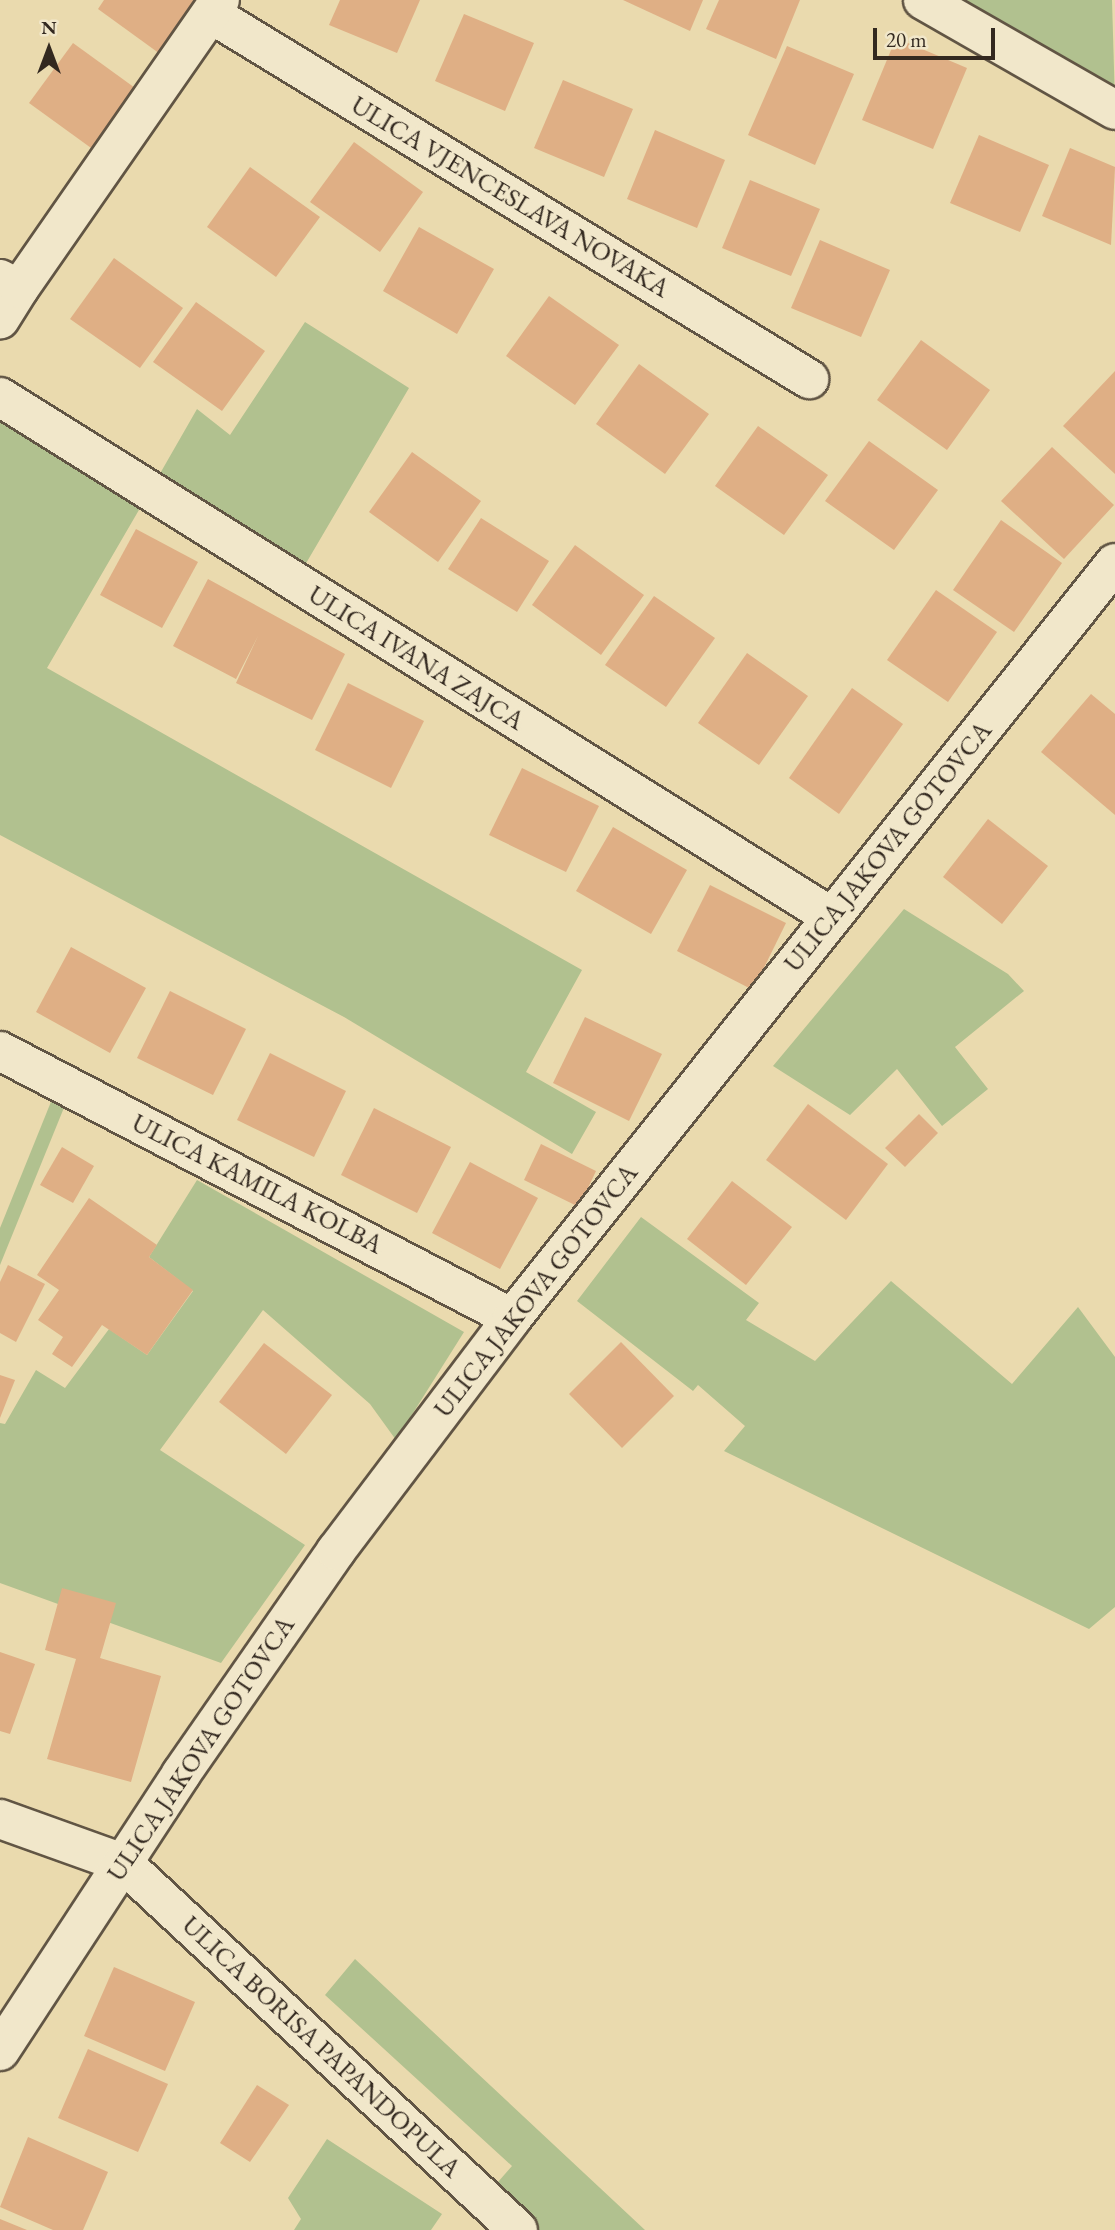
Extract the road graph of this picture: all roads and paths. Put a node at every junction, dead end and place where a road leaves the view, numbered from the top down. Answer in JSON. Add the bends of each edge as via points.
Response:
{"nodes":[{"id":1,"x":922,"y":0,"type":"edge"},
{"id":2,"x":216,"y":7,"type":"edge"},
{"id":3,"x":1115,"y":110,"type":"edge"},
{"id":4,"x":6,"y":296,"type":"edge"},
{"id":5,"x":809,"y":379,"type":"dead end"},
{"id":6,"x":0,"y":397,"type":"edge"},
{"id":7,"x":1115,"y":563,"type":"edge"},
{"id":8,"x":832,"y":917,"type":"junction"},
{"id":9,"x":0,"y":1051,"type":"edge"},
{"id":10,"x":512,"y":1318,"type":"junction"},
{"id":11,"x":0,"y":1819,"type":"edge"},
{"id":12,"x":123,"y":1863,"type":"junction"},
{"id":13,"x":0,"y":2051,"type":"edge"},
{"id":14,"x":518,"y":2230,"type":"edge"}],
"edges":[{"from":1,"to":3,"type":"street"},
{"from":2,"to":4,"type":"street"},
{"from":2,"to":5,"type":"street","name":"ULICA VJENCESLAVA NOVAKA"},
{"from":6,"to":8,"type":"street","name":"ULICA IVANA ZAJCA"},
{"from":7,"to":8,"type":"street","name":"ULICA JAKOVA GOTOVCA"},
{"from":8,"to":10,"type":"street","name":"ULICA JAKOVA GOTOVCA"},
{"from":9,"to":10,"type":"street","name":"ULICA KAMILA KOLBA"},
{"from":10,"to":12,"type":"street","name":"ULICA JAKOVA GOTOVCA","via":[[335,1551]]},
{"from":11,"to":12,"type":"street"},
{"from":12,"to":13,"type":"street","name":"ULICA JAKOVA GOTOVCA"},
{"from":12,"to":14,"type":"street","name":"ULICA BORISA PAPANDOPULA"}]}
